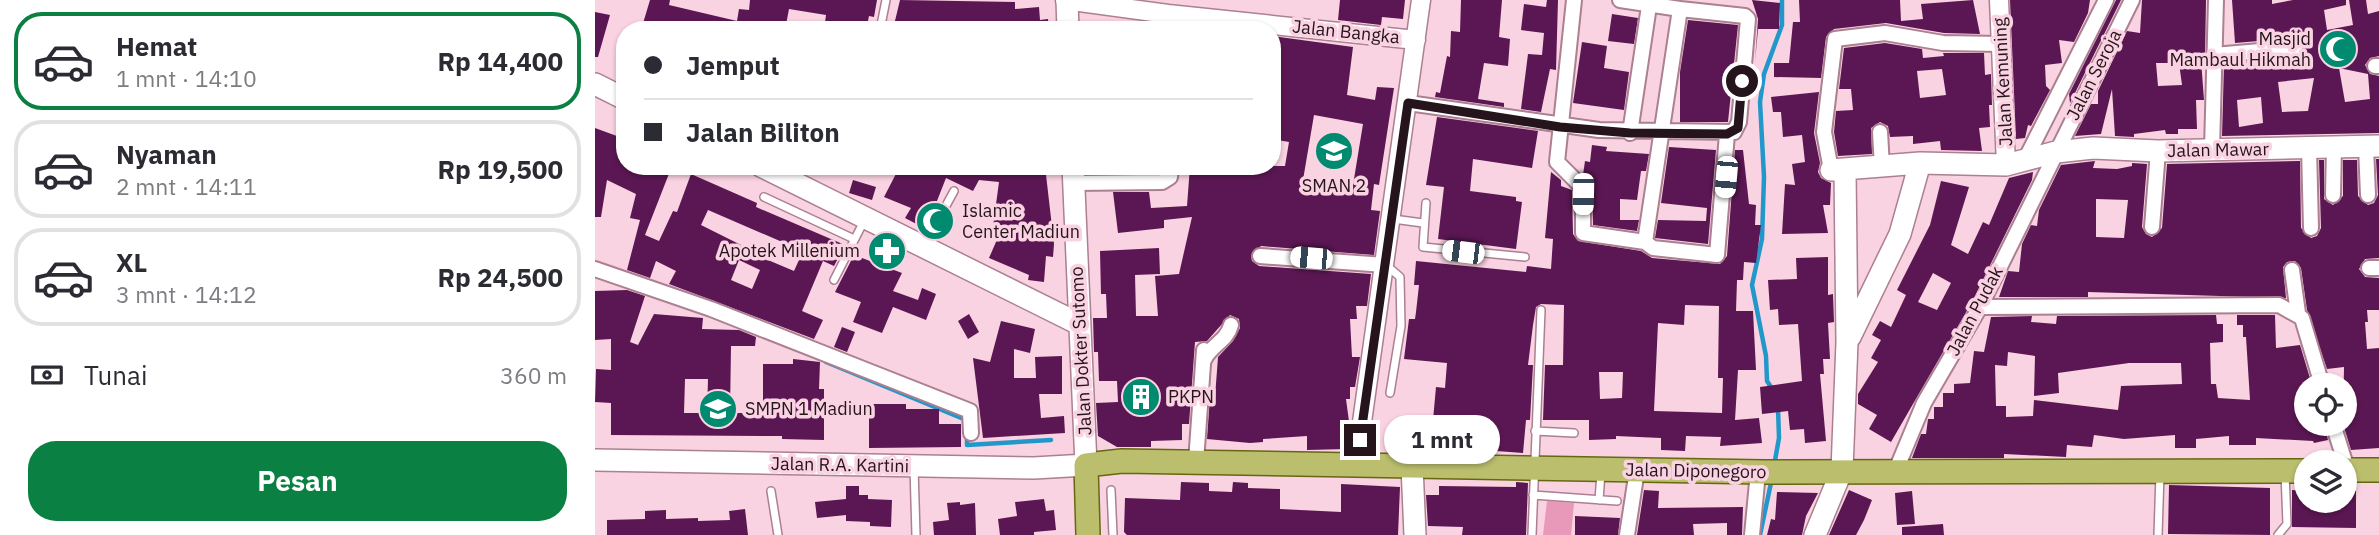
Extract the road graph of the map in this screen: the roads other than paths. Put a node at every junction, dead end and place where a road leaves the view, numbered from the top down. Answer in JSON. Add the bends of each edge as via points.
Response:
{"nodes":[{"id":1,"x":887,"y":0,"type":"edge"},
{"id":2,"x":1066,"y":0,"type":"edge"},
{"id":3,"x":1421,"y":0,"type":"edge"},
{"id":4,"x":1574,"y":0,"type":"edge"},
{"id":5,"x":1620,"y":0,"type":"edge"},
{"id":6,"x":1999,"y":0,"type":"edge"},
{"id":7,"x":2106,"y":0,"type":"edge"},
{"id":8,"x":2132,"y":0,"type":"edge"},
{"id":9,"x":2216,"y":0,"type":"edge"},
{"id":10,"x":1428,"y":1,"type":"edge"},
{"id":11,"x":1649,"y":6,"type":"junction"},
{"id":12,"x":1680,"y":9,"type":"junction"},
{"id":13,"x":882,"y":21,"type":"edge"},
{"id":14,"x":1067,"y":21,"type":"edge"},
{"id":15,"x":1235,"y":21,"type":"edge"},
{"id":16,"x":1281,"y":26,"type":"edge"},
{"id":17,"x":1416,"y":40,"type":"junction"},
{"id":18,"x":2001,"y":44,"type":"junction"},
{"id":19,"x":2295,"y":48,"type":"dead end"},
{"id":20,"x":2214,"y":55,"type":"junction"},
{"id":21,"x":595,"y":84,"type":"edge"},
{"id":22,"x":616,"y":94,"type":"edge"},
{"id":23,"x":1408,"y":103,"type":"junction"},
{"id":24,"x":1560,"y":127,"type":"junction"},
{"id":25,"x":1880,"y":132,"type":"dead end"},
{"id":26,"x":1630,"y":133,"type":"junction"},
{"id":27,"x":1661,"y":133,"type":"junction"},
{"id":28,"x":1727,"y":134,"type":"junction"},
{"id":29,"x":2372,"y":147,"type":"edge"},
{"id":30,"x":2309,"y":148,"type":"junction"},
{"id":31,"x":2334,"y":148,"type":"junction"},
{"id":32,"x":2212,"y":149,"type":"junction"},
{"id":33,"x":2158,"y":151,"type":"junction"},
{"id":34,"x":2056,"y":152,"type":"junction"},
{"id":35,"x":2016,"y":162,"type":"junction"},
{"id":36,"x":1920,"y":163,"type":"junction"},
{"id":37,"x":1882,"y":167,"type":"junction"},
{"id":38,"x":1838,"y":170,"type":"junction"},
{"id":39,"x":779,"y":175,"type":"edge"},
{"id":40,"x":1074,"y":175,"type":"edge"},
{"id":41,"x":1170,"y":175,"type":"edge"},
{"id":42,"x":954,"y":191,"type":"dead end"},
{"id":43,"x":2333,"y":195,"type":"dead end"},
{"id":44,"x":2368,"y":195,"type":"dead end"},
{"id":45,"x":764,"y":197,"type":"dead end"},
{"id":46,"x":1426,"y":203,"type":"dead end"},
{"id":47,"x":865,"y":218,"type":"junction"},
{"id":48,"x":1391,"y":219,"type":"junction"},
{"id":49,"x":1423,"y":223,"type":"junction"},
{"id":50,"x":2152,"y":227,"type":"dead end"},
{"id":51,"x":2311,"y":228,"type":"dead end"},
{"id":52,"x":854,"y":239,"type":"junction"},
{"id":53,"x":1645,"y":242,"type":"junction"},
{"id":54,"x":924,"y":247,"type":"junction"},
{"id":55,"x":1260,"y":256,"type":"dead end"},
{"id":56,"x":1525,"y":257,"type":"dead end"},
{"id":57,"x":1385,"y":264,"type":"junction"},
{"id":58,"x":595,"y":269,"type":"edge"},
{"id":59,"x":2292,"y":270,"type":"dead end"},
{"id":60,"x":834,"y":280,"type":"dead end"},
{"id":61,"x":1980,"y":307,"type":"junction"},
{"id":62,"x":1541,"y":310,"type":"dead end"},
{"id":63,"x":2298,"y":313,"type":"junction"},
{"id":64,"x":1079,"y":324,"type":"junction"},
{"id":65,"x":1231,"y":325,"type":"dead end"},
{"id":66,"x":1847,"y":342,"type":"junction"},
{"id":67,"x":2318,"y":373,"type":"edge"},
{"id":68,"x":1390,"y":393,"type":"dead end"},
{"id":69,"x":1535,"y":431,"type":"junction"},
{"id":70,"x":971,"y":433,"type":"dead end"},
{"id":71,"x":1574,"y":433,"type":"dead end"},
{"id":72,"x":1433,"y":439,"type":"dead end"},
{"id":73,"x":1445,"y":440,"type":"junction"},
{"id":74,"x":1464,"y":441,"type":"dead end"},
{"id":75,"x":595,"y":460,"type":"edge"},
{"id":76,"x":1196,"y":462,"type":"junction"},
{"id":77,"x":1086,"y":465,"type":"junction"},
{"id":78,"x":1356,"y":465,"type":"junction"},
{"id":79,"x":914,"y":466,"type":"junction"},
{"id":80,"x":1412,"y":466,"type":"junction"},
{"id":81,"x":1442,"y":467,"type":"junction"},
{"id":82,"x":2357,"y":467,"type":"edge"},
{"id":83,"x":1534,"y":469,"type":"junction"},
{"id":84,"x":1601,"y":470,"type":"junction"},
{"id":85,"x":1637,"y":470,"type":"junction"},
{"id":86,"x":1842,"y":470,"type":"junction"},
{"id":87,"x":1896,"y":470,"type":"junction"},
{"id":88,"x":2161,"y":470,"type":"junction"},
{"id":89,"x":2379,"y":470,"type":"edge"},
{"id":90,"x":1769,"y":472,"type":"junction"},
{"id":91,"x":2294,"y":472,"type":"edge"},
{"id":92,"x":2294,"y":484,"type":"edge"},
{"id":93,"x":1111,"y":490,"type":"dead end"},
{"id":94,"x":771,"y":491,"type":"dead end"},
{"id":95,"x":1533,"y":495,"type":"junction"},
{"id":96,"x":1599,"y":500,"type":"junction"},
{"id":97,"x":1618,"y":501,"type":"dead end"},
{"id":98,"x":1097,"y":525,"type":"edge"},
{"id":99,"x":778,"y":535,"type":"edge"},
{"id":100,"x":916,"y":535,"type":"edge"},
{"id":101,"x":1113,"y":535,"type":"edge"},
{"id":102,"x":1415,"y":535,"type":"edge"},
{"id":103,"x":1532,"y":535,"type":"edge"},
{"id":104,"x":1627,"y":535,"type":"edge"},
{"id":105,"x":1752,"y":535,"type":"edge"},
{"id":106,"x":1815,"y":535,"type":"edge"},
{"id":107,"x":2158,"y":535,"type":"edge"},
{"id":108,"x":2277,"y":535,"type":"edge"}],
"edges":[{"from":1,"to":13,"type":"lane"},
{"from":2,"to":14,"type":"main road"},
{"from":2,"to":15,"type":"street","name":"Jalan Bangka"},
{"from":3,"to":10,"type":"lane"},
{"from":3,"to":17,"type":"street"},
{"from":4,"to":24,"type":"street"},
{"from":5,"to":11,"type":"street"},
{"from":6,"to":18,"type":"street","name":"Jalan Kemuning"},
{"from":7,"to":35,"type":"street"},
{"from":8,"to":34,"type":"street","name":"Jalan Seroja"},
{"from":9,"to":20,"type":"street"},
{"from":11,"to":12,"type":"street"},
{"from":11,"to":26,"type":"street"},
{"from":12,"to":27,"type":"street"},
{"from":12,"to":28,"type":"street","via":[[1748,19],[1739,122],[1734,132]]},
{"from":16,"to":17,"type":"street","name":"Jalan Bangka"},
{"from":17,"to":23,"type":"street"},
{"from":18,"to":35,"type":"street","name":"Jalan Kemuning"},
{"from":18,"to":38,"type":"street","via":[[1943,43],[1885,33],[1835,39],[1824,132]]},
{"from":19,"to":20,"type":"street"},
{"from":20,"to":32,"type":"street"},
{"from":21,"to":22,"type":"main road"},
{"from":23,"to":24,"type":"street"},
{"from":23,"to":48,"type":"street"},
{"from":24,"to":26,"type":"street"},
{"from":24,"to":53,"type":"street","via":[[1557,162],[1580,185],[1583,233]]},
{"from":25,"to":37,"type":"street"},
{"from":26,"to":27,"type":"street"},
{"from":27,"to":28,"type":"street"},
{"from":27,"to":53,"type":"street"},
{"from":28,"to":53,"type":"street","via":[[1719,253],[1653,248]]},
{"from":29,"to":31,"type":"main road","name":"Jalan Mawar"},
{"from":29,"to":44,"type":"street"},
{"from":30,"to":31,"type":"main road","name":"Jalan Mawar"},
{"from":30,"to":32,"type":"main road","name":"Jalan Mawar"},
{"from":30,"to":51,"type":"street"},
{"from":31,"to":43,"type":"street"},
{"from":32,"to":33,"type":"main road","name":"Jalan Mawar"},
{"from":33,"to":34,"type":"main road","name":"Jalan Mawar","via":[[2093,148]]},
{"from":33,"to":50,"type":"street"},
{"from":34,"to":35,"type":"main road","name":"Jalan Mawar"},
{"from":34,"to":61,"type":"street","name":"Jalan Pudak"},
{"from":35,"to":36,"type":"main road","name":"Jalan Mawar"},
{"from":36,"to":37,"type":"main road","name":"Jalan Mawar"},
{"from":36,"to":66,"type":"main road","via":[[1900,234]]},
{"from":37,"to":38,"type":"main road","name":"Jalan Mawar"},
{"from":38,"to":66,"type":"main road"},
{"from":39,"to":47,"type":"main road"},
{"from":40,"to":41,"type":"street","via":[[1162,182]]},
{"from":40,"to":64,"type":"main road","name":"Jalan Dokter Sutomo"},
{"from":42,"to":54,"type":"lane"},
{"from":45,"to":52,"type":"lane"},
{"from":46,"to":49,"type":"lane"},
{"from":47,"to":52,"type":"lane"},
{"from":47,"to":54,"type":"main road"},
{"from":48,"to":49,"type":"lane"},
{"from":48,"to":57,"type":"street"},
{"from":49,"to":56,"type":"lane","via":[[1423,247]]},
{"from":52,"to":60,"type":"lane"},
{"from":54,"to":64,"type":"main road"},
{"from":55,"to":57,"type":"street"},
{"from":57,"to":68,"type":"lane","via":[[1400,277],[1401,326]]},
{"from":57,"to":78,"type":"street"},
{"from":58,"to":70,"type":"street","via":[[970,411]]},
{"from":59,"to":63,"type":"street"},
{"from":61,"to":63,"type":"street","via":[[2264,303]]},
{"from":61,"to":87,"type":"street","name":"Jalan Pudak","via":[[1924,403]]},
{"from":62,"to":69,"type":"lane"},
{"from":63,"to":67,"type":"street"},
{"from":64,"to":77,"type":"main road","name":"Jalan Dokter Sutomo"},
{"from":65,"to":76,"type":"street","via":[[1227,336],[1203,356]]},
{"from":66,"to":86,"type":"main road"},
{"from":69,"to":71,"type":"lane"},
{"from":69,"to":83,"type":"lane"},
{"from":72,"to":73,"type":"lane"},
{"from":73,"to":74,"type":"lane"},
{"from":73,"to":81,"type":"lane"},
{"from":75,"to":79,"type":"main road","name":"Jalan R.A. Kartini"},
{"from":76,"to":77,"type":"main road","name":"Jalan Diponegoro"},
{"from":76,"to":78,"type":"main road","name":"Jalan Diponegoro"},
{"from":77,"to":79,"type":"main road","name":"Jalan R.A. Kartini"},
{"from":77,"to":98,"type":"main road","name":"Jalan Dokter Sutomo"},
{"from":78,"to":80,"type":"main road","name":"Jalan Diponegoro"},
{"from":79,"to":100,"type":"lane"},
{"from":80,"to":81,"type":"main road","name":"Jalan Diponegoro"},
{"from":80,"to":102,"type":"main road"},
{"from":81,"to":83,"type":"main road","name":"Jalan Diponegoro"},
{"from":82,"to":89,"type":"main road"},
{"from":83,"to":84,"type":"main road","name":"Jalan Diponegoro"},
{"from":83,"to":95,"type":"lane"},
{"from":84,"to":85,"type":"main road","name":"Jalan Diponegoro"},
{"from":84,"to":96,"type":"lane"},
{"from":85,"to":90,"type":"main road","name":"Jalan Diponegoro"},
{"from":85,"to":104,"type":"street"},
{"from":86,"to":87,"type":"main road","name":"Jalan Diponegoro"},
{"from":86,"to":90,"type":"main road","name":"Jalan Diponegoro"},
{"from":86,"to":106,"type":"main road"},
{"from":87,"to":88,"type":"main road","name":"Jalan Diponegoro"},
{"from":88,"to":91,"type":"main road","name":"Jalan Diponegoro"},
{"from":88,"to":107,"type":"lane"},
{"from":90,"to":105,"type":"street"},
{"from":92,"to":108,"type":"lane","via":[[2287,524]]},
{"from":93,"to":98,"type":"lane"},
{"from":94,"to":99,"type":"lane"},
{"from":95,"to":96,"type":"lane"},
{"from":95,"to":103,"type":"lane"},
{"from":96,"to":97,"type":"lane"},
{"from":98,"to":101,"type":"lane"}]}
